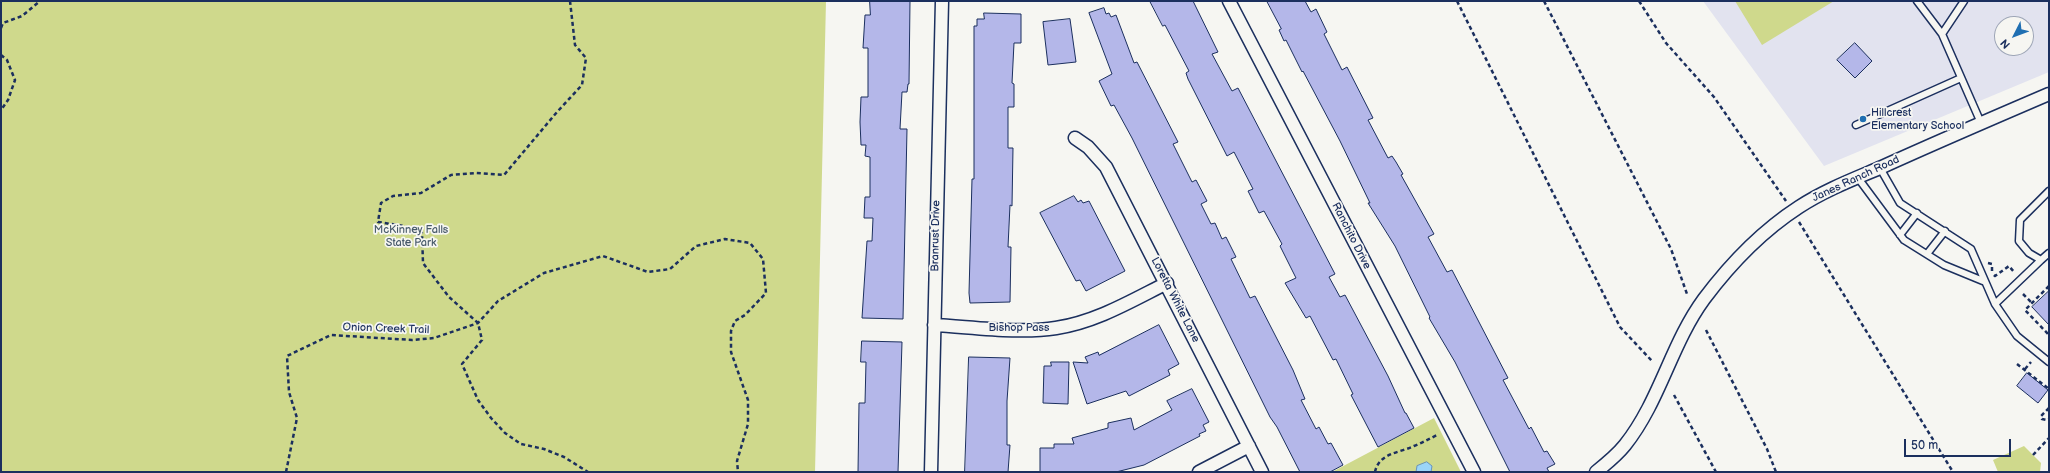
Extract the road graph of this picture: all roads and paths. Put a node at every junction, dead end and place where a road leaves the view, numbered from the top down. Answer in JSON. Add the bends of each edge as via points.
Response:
{"nodes":[{"id":1,"x":40,"y":1,"type":"edge"},
{"id":2,"x":570,"y":1,"type":"edge"},
{"id":3,"x":942,"y":1,"type":"edge"},
{"id":4,"x":1229,"y":1,"type":"edge"},
{"id":5,"x":1457,"y":1,"type":"edge"},
{"id":6,"x":1544,"y":1,"type":"edge"},
{"id":7,"x":1639,"y":1,"type":"edge"},
{"id":8,"x":1917,"y":1,"type":"edge"},
{"id":9,"x":1964,"y":1,"type":"edge"},
{"id":10,"x":1,"y":28,"type":"edge"},
{"id":11,"x":1942,"y":34,"type":"junction"},
{"id":12,"x":1,"y":55,"type":"edge"},
{"id":13,"x":1961,"y":78,"type":"junction"},
{"id":14,"x":2049,"y":94,"type":"edge"},
{"id":15,"x":1,"y":110,"type":"edge"},
{"id":16,"x":1981,"y":123,"type":"junction"},
{"id":17,"x":1856,"y":125,"type":"dead end"},
{"id":18,"x":1075,"y":138,"type":"dead end"},
{"id":19,"x":1880,"y":168,"type":"junction"},
{"id":20,"x":1858,"y":178,"type":"junction"},
{"id":21,"x":2049,"y":191,"type":"edge"},
{"id":22,"x":1792,"y":211,"type":"junction"},
{"id":23,"x":1917,"y":213,"type":"junction"},
{"id":24,"x":1945,"y":231,"type":"junction"},
{"id":25,"x":1900,"y":235,"type":"junction"},
{"id":26,"x":2049,"y":253,"type":"edge"},
{"id":27,"x":1927,"y":254,"type":"junction"},
{"id":28,"x":2041,"y":260,"type":"junction"},
{"id":29,"x":1988,"y":264,"type":"dead end"},
{"id":30,"x":2011,"y":276,"type":"dead end"},
{"id":31,"x":1983,"y":281,"type":"junction"},
{"id":32,"x":1166,"y":284,"type":"junction"},
{"id":33,"x":2049,"y":286,"type":"edge"},
{"id":34,"x":1687,"y":294,"type":"dead end"},
{"id":35,"x":2023,"y":294,"type":"dead end"},
{"id":36,"x":2032,"y":303,"type":"junction"},
{"id":37,"x":1995,"y":304,"type":"junction"},
{"id":38,"x":478,"y":322,"type":"junction"},
{"id":39,"x":934,"y":325,"type":"junction"},
{"id":40,"x":1706,"y":330,"type":"dead end"},
{"id":41,"x":2049,"y":336,"type":"edge"},
{"id":42,"x":1652,"y":361,"type":"dead end"},
{"id":43,"x":2031,"y":362,"type":"dead end"},
{"id":44,"x":2049,"y":362,"type":"edge"},
{"id":45,"x":2017,"y":364,"type":"dead end"},
{"id":46,"x":2025,"y":369,"type":"junction"},
{"id":47,"x":2049,"y":389,"type":"edge"},
{"id":48,"x":1674,"y":395,"type":"dead end"},
{"id":49,"x":2049,"y":408,"type":"edge"},
{"id":50,"x":2049,"y":419,"type":"edge"},
{"id":51,"x":1437,"y":435,"type":"dead end"},
{"id":52,"x":2049,"y":438,"type":"edge"},
{"id":53,"x":1249,"y":446,"type":"junction"},
{"id":54,"x":2033,"y":455,"type":"dead end"},
{"id":55,"x":286,"y":472,"type":"edge"},
{"id":56,"x":588,"y":472,"type":"edge"},
{"id":57,"x":738,"y":472,"type":"edge"},
{"id":58,"x":931,"y":472,"type":"edge"},
{"id":59,"x":1199,"y":472,"type":"edge"},
{"id":60,"x":1262,"y":472,"type":"edge"},
{"id":61,"x":1375,"y":472,"type":"edge"},
{"id":62,"x":1474,"y":472,"type":"edge"},
{"id":63,"x":1596,"y":472,"type":"edge"},
{"id":64,"x":1716,"y":472,"type":"edge"},
{"id":65,"x":1776,"y":472,"type":"edge"},
{"id":66,"x":1953,"y":472,"type":"edge"}],
"edges":[{"from":1,"to":10,"type":"path","via":[[22,16],[4,23]]},
{"from":2,"to":38,"type":"path","via":[[575,45],[586,58],[582,85],[504,175],[451,174],[421,193],[393,196],[381,203],[378,222],[404,226],[422,233],[423,263],[449,297]]},
{"from":3,"to":39,"type":"street","name":"Branrust Drive"},
{"from":4,"to":62,"type":"street","name":"Ranchito Drive"},
{"from":5,"to":42,"type":"path","via":[[1620,327]]},
{"from":6,"to":34,"type":"path","via":[[1671,249]]},
{"from":7,"to":22,"type":"path","via":[[1666,43],[1714,97]]},
{"from":8,"to":11,"type":"lane"},
{"from":9,"to":11,"type":"lane"},
{"from":11,"to":13,"type":"lane"},
{"from":12,"to":15,"type":"path","via":[[7,60],[15,80],[8,100]]},
{"from":13,"to":16,"type":"lane"},
{"from":13,"to":17,"type":"lane"},
{"from":14,"to":16,"type":"street","name":"Janes Ranch Road"},
{"from":16,"to":19,"type":"street","name":"Janes Ranch Road"},
{"from":18,"to":32,"type":"street","name":"Loretta White Lane","via":[[1106,167]]},
{"from":19,"to":20,"type":"street","name":"Janes Ranch Road"},
{"from":19,"to":23,"type":"lane","via":[[1900,203]]},
{"from":20,"to":22,"type":"street","name":"Janes Ranch Road","via":[[1836,186]]},
{"from":20,"to":25,"type":"lane"},
{"from":21,"to":28,"type":"lane","via":[[2020,220],[2019,241],[2029,253]]},
{"from":22,"to":63,"type":"street","name":"Janes Ranch Road","via":[[1738,257],[1704,300],[1684,330],[1636,429],[1625,445]]},
{"from":22,"to":66,"type":"path"},
{"from":23,"to":24,"type":"lane"},
{"from":23,"to":25,"type":"lane"},
{"from":24,"to":27,"type":"lane"},
{"from":24,"to":31,"type":"lane","via":[[1971,249]]},
{"from":25,"to":27,"type":"lane"},
{"from":26,"to":28,"type":"lane"},
{"from":27,"to":31,"type":"lane","via":[[1944,265]]},
{"from":28,"to":37,"type":"lane"},
{"from":29,"to":30,"type":"path","via":[[1992,264],[1995,276],[2009,266],[2015,273]]},
{"from":31,"to":37,"type":"lane"},
{"from":32,"to":39,"type":"street","name":"Bishop Pass","via":[[1103,315],[1056,328],[1033,330]]},
{"from":32,"to":53,"type":"street","name":"Loretta White Lane"},
{"from":33,"to":36,"type":"path"},
{"from":35,"to":36,"type":"path"},
{"from":36,"to":41,"type":"path","via":[[2025,310],[2026,313]]},
{"from":37,"to":44,"type":"lane","via":[[2018,336]]},
{"from":38,"to":55,"type":"path","name":"Onion Creek Trail","via":[[434,338],[412,340],[331,335],[287,356],[289,392],[297,418]]},
{"from":38,"to":56,"type":"path","via":[[482,340],[462,364],[478,400],[491,418],[521,444],[564,457]]},
{"from":38,"to":57,"type":"path","name":"Onion Creek Trail","via":[[498,301],[544,273],[603,256],[648,272],[670,269],[696,246],[725,239],[750,243],[763,259],[766,293],[745,315],[735,321],[731,332],[731,352],[748,400],[748,424],[737,461]]},
{"from":39,"to":58,"type":"street","name":"Branrust Drive"},
{"from":40,"to":65,"type":"path","via":[[1767,449]]},
{"from":43,"to":46,"type":"path"},
{"from":45,"to":46,"type":"path"},
{"from":46,"to":47,"type":"path"},
{"from":48,"to":64,"type":"path"},
{"from":49,"to":50,"type":"path","via":[[2041,416],[2042,419]]},
{"from":51,"to":61,"type":"path","via":[[1384,457]]},
{"from":52,"to":54,"type":"path"},
{"from":53,"to":59,"type":"street"},
{"from":53,"to":60,"type":"street","name":"Loretta White Lane"}]}
